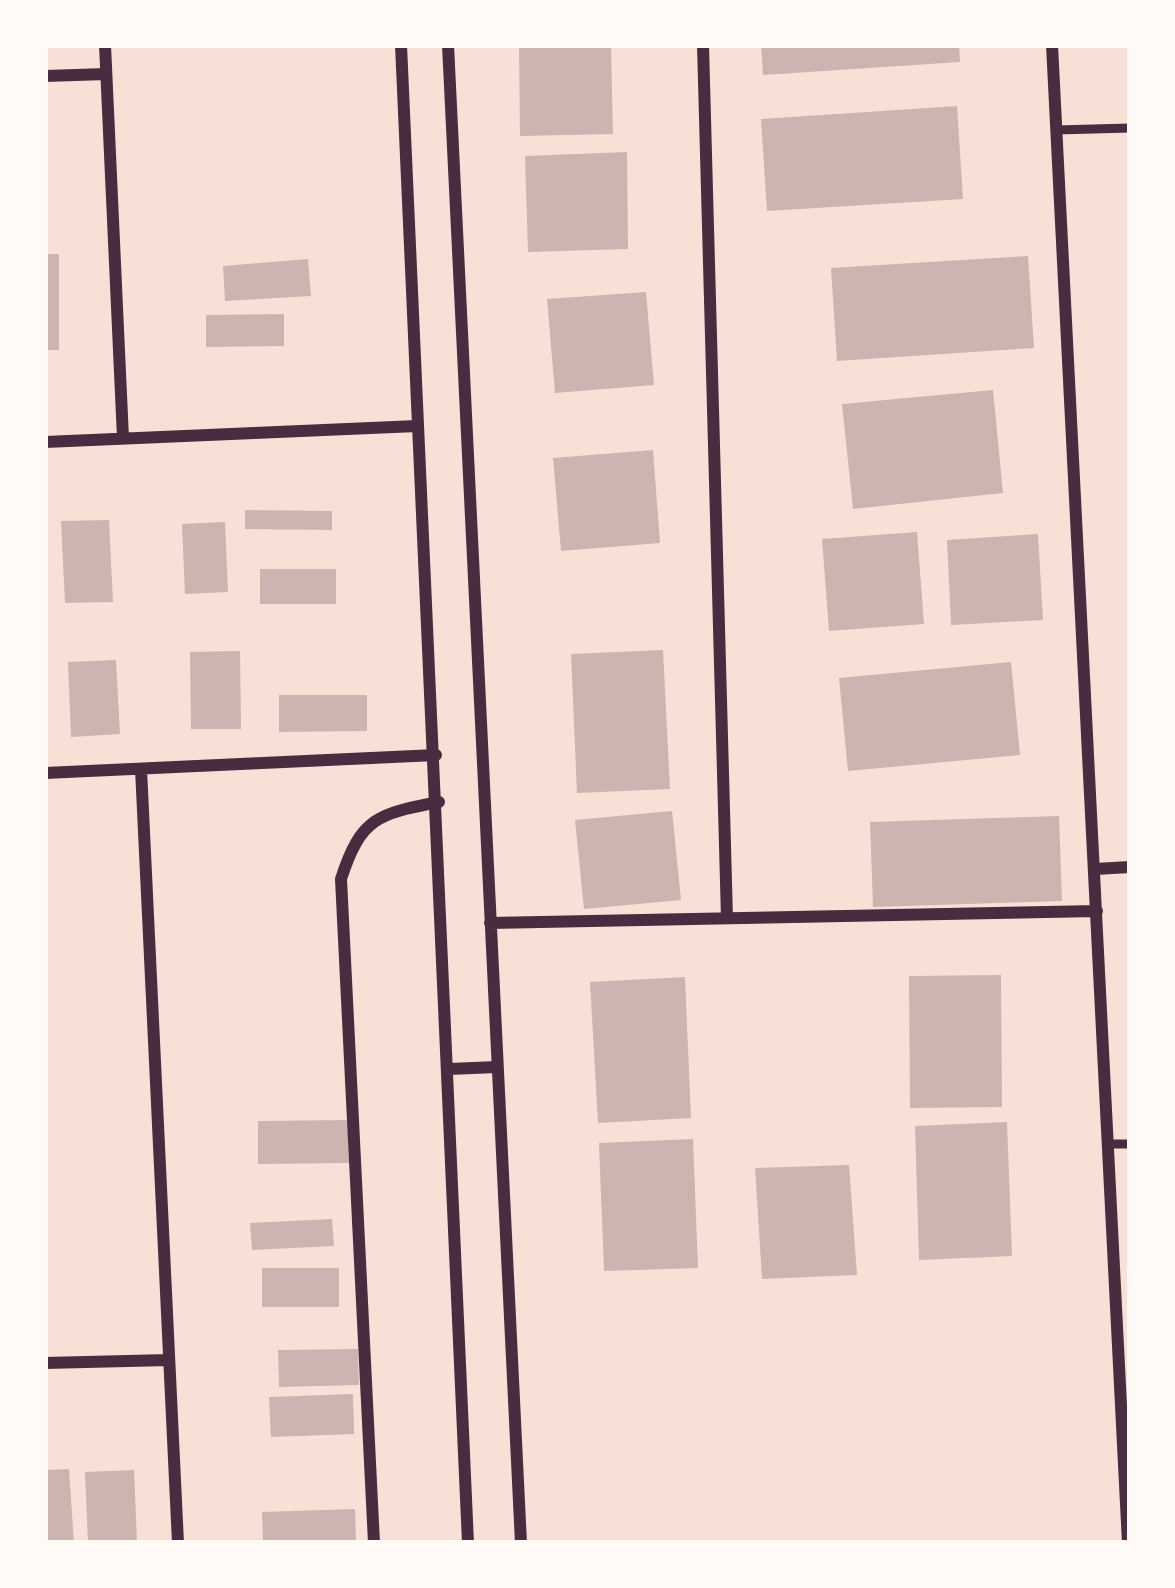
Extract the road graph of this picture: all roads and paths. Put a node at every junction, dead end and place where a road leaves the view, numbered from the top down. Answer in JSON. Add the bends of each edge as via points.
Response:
{"nodes":[{"id":1,"x":105,"y":45,"type":"edge"},
{"id":2,"x":400,"y":45,"type":"edge"},
{"id":3,"x":448,"y":45,"type":"edge"},
{"id":4,"x":704,"y":45,"type":"edge"},
{"id":5,"x":1052,"y":45,"type":"edge"},
{"id":6,"x":106,"y":74,"type":"junction"},
{"id":7,"x":45,"y":76,"type":"edge"},
{"id":8,"x":1130,"y":128,"type":"edge"},
{"id":9,"x":1056,"y":130,"type":"junction"},
{"id":10,"x":417,"y":426,"type":"junction"},
{"id":11,"x":123,"y":439,"type":"junction"},
{"id":12,"x":45,"y":442,"type":"edge"},
{"id":13,"x":436,"y":755,"type":"junction"},
{"id":14,"x":141,"y":770,"type":"junction"},
{"id":15,"x":45,"y":773,"type":"edge"},
{"id":16,"x":439,"y":802,"type":"junction"},
{"id":17,"x":1130,"y":867,"type":"edge"},
{"id":18,"x":1096,"y":868,"type":"junction"},
{"id":19,"x":1097,"y":911,"type":"junction"},
{"id":20,"x":727,"y":918,"type":"junction"},
{"id":21,"x":490,"y":923,"type":"junction"},
{"id":22,"x":497,"y":1067,"type":"junction"},
{"id":23,"x":448,"y":1069,"type":"junction"},
{"id":24,"x":1109,"y":1144,"type":"junction"},
{"id":25,"x":1130,"y":1144,"type":"edge"},
{"id":26,"x":170,"y":1360,"type":"junction"},
{"id":27,"x":45,"y":1363,"type":"edge"},
{"id":28,"x":178,"y":1543,"type":"edge"},
{"id":29,"x":374,"y":1543,"type":"edge"},
{"id":30,"x":468,"y":1543,"type":"edge"},
{"id":31,"x":521,"y":1543,"type":"edge"},
{"id":32,"x":1128,"y":1543,"type":"edge"}],
"edges":[{"from":1,"to":6,"type":"street"},
{"from":2,"to":10,"type":"street"},
{"from":3,"to":21,"type":"street"},
{"from":4,"to":20,"type":"street"},
{"from":5,"to":9,"type":"street"},
{"from":6,"to":7,"type":"street"},
{"from":6,"to":11,"type":"street"},
{"from":8,"to":9,"type":"lane"},
{"from":9,"to":18,"type":"street"},
{"from":10,"to":11,"type":"street"},
{"from":10,"to":13,"type":"street"},
{"from":11,"to":12,"type":"street"},
{"from":13,"to":14,"type":"street"},
{"from":13,"to":16,"type":"street"},
{"from":14,"to":15,"type":"street"},
{"from":14,"to":26,"type":"street"},
{"from":16,"to":23,"type":"street"},
{"from":16,"to":29,"type":"street","via":[[381,813],[353,841],[341,879]]},
{"from":17,"to":18,"type":"street"},
{"from":18,"to":19,"type":"street"},
{"from":19,"to":20,"type":"street"},
{"from":19,"to":24,"type":"street"},
{"from":20,"to":21,"type":"street"},
{"from":21,"to":22,"type":"street"},
{"from":22,"to":23,"type":"street"},
{"from":22,"to":31,"type":"street"},
{"from":23,"to":30,"type":"street"},
{"from":24,"to":25,"type":"lane"},
{"from":24,"to":32,"type":"street"},
{"from":26,"to":27,"type":"street"},
{"from":26,"to":28,"type":"street"}]}
